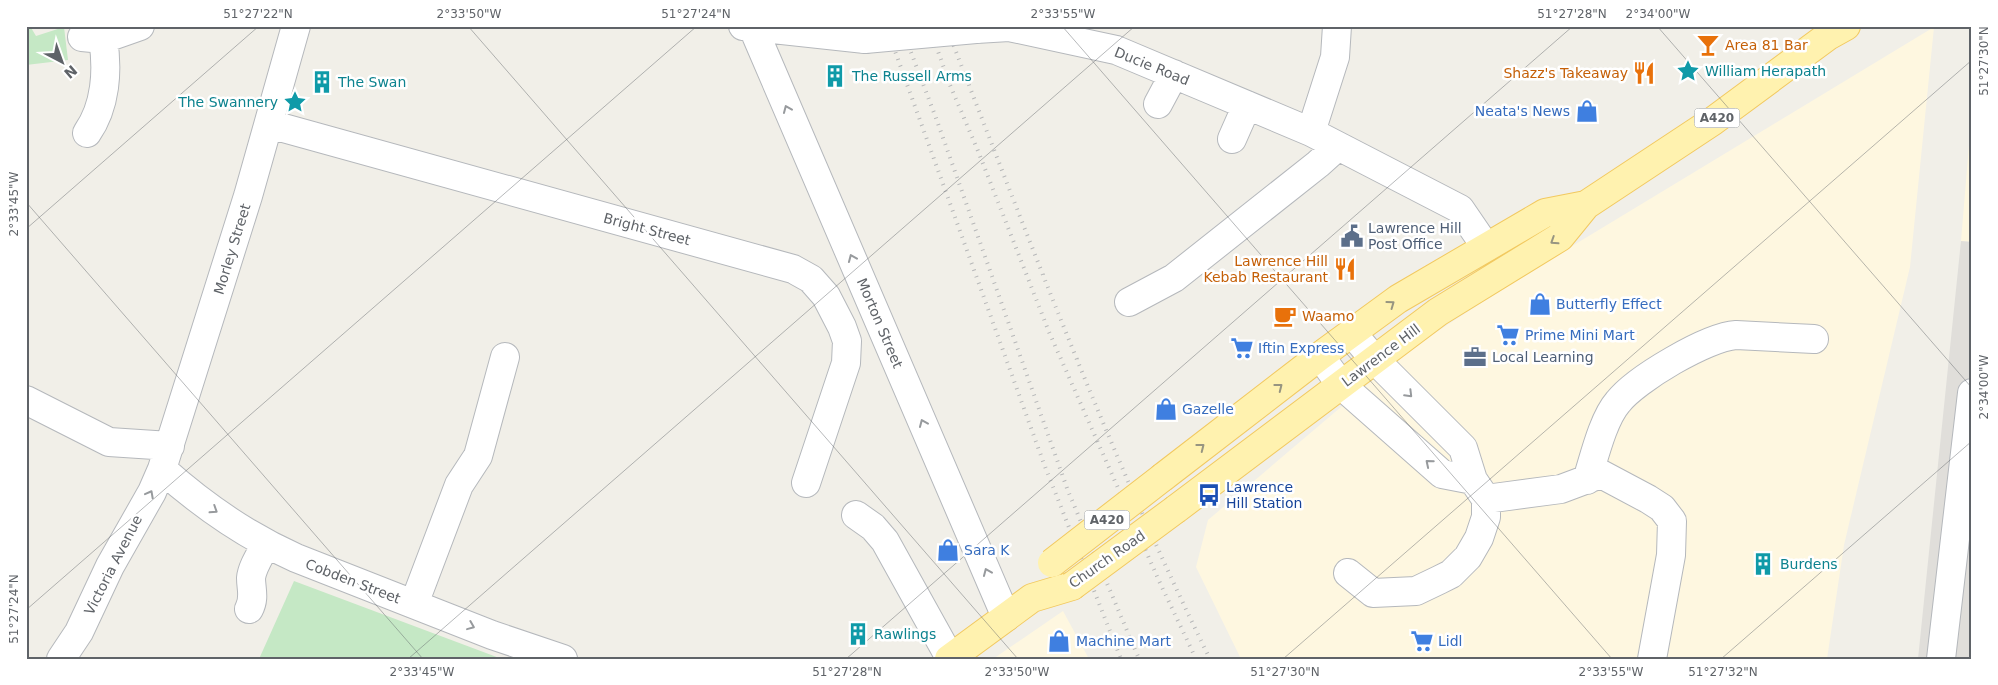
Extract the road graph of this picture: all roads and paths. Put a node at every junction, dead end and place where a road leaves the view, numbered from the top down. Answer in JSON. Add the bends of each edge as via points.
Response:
{"nodes":[{"id":1,"x":140,"y":26,"type":"edge"},
{"id":2,"x":296,"y":26,"type":"edge"},
{"id":3,"x":1337,"y":26,"type":"edge"},
{"id":4,"x":1846,"y":26,"type":"edge"},
{"id":5,"x":748,"y":27,"type":"edge"},
{"id":6,"x":815,"y":30,"type":"edge"},
{"id":7,"x":1174,"y":74,"type":"junction"},
{"id":8,"x":1158,"y":104,"type":"dead end"},
{"id":9,"x":1247,"y":105,"type":"junction"},
{"id":10,"x":269,"y":124,"type":"junction"},
{"id":11,"x":1311,"y":132,"type":"junction"},
{"id":12,"x":87,"y":133,"type":"dead end"},
{"id":13,"x":1232,"y":139,"type":"dead end"},
{"id":14,"x":1338,"y":146,"type":"junction"},
{"id":15,"x":1586,"y":205,"type":"junction"},
{"id":16,"x":1486,"y":247,"type":"junction"},
{"id":17,"x":1129,"y":302,"type":"dead end"},
{"id":18,"x":1352,"y":332,"type":"junction"},
{"id":19,"x":1814,"y":339,"type":"dead end"},
{"id":20,"x":1320,"y":356,"type":"junction"},
{"id":21,"x":505,"y":357,"type":"dead end"},
{"id":22,"x":1374,"y":360,"type":"junction"},
{"id":23,"x":1341,"y":385,"type":"junction"},
{"id":24,"x":1972,"y":393,"type":"edge"},
{"id":25,"x":26,"y":400,"type":"edge"},
{"id":26,"x":166,"y":458,"type":"junction"},
{"id":27,"x":1162,"y":477,"type":"joint"},
{"id":28,"x":1587,"y":480,"type":"junction"},
{"id":29,"x":806,"y":483,"type":"dead end"},
{"id":30,"x":1480,"y":489,"type":"junction"},
{"id":31,"x":1176,"y":509,"type":"joint"},
{"id":32,"x":856,"y":515,"type":"dead end"},
{"id":33,"x":266,"y":544,"type":"junction"},
{"id":34,"x":1348,"y":573,"type":"dead end"},
{"id":35,"x":1032,"y":598,"type":"junction"},
{"id":36,"x":414,"y":604,"type":"junction"},
{"id":37,"x":249,"y":609,"type":"dead end"},
{"id":38,"x":1006,"y":617,"type":"junction"},
{"id":39,"x":949,"y":658,"type":"edge"},
{"id":40,"x":62,"y":659,"type":"edge"},
{"id":41,"x":562,"y":659,"type":"edge"},
{"id":42,"x":1652,"y":659,"type":"edge"},
{"id":43,"x":1941,"y":659,"type":"edge"}],
"edges":[{"from":1,"to":12,"type":"street","via":[[92,38],[105,56],[104,93],[95,122]]},
{"from":2,"to":10,"type":"street","name":"Morley Street"},
{"from":3,"to":11,"type":"street","via":[[1335,57]]},
{"from":4,"to":15,"type":"main road","name":"Lawrence Hill","number":"A420","via":[[1713,121]]},
{"from":5,"to":6,"type":"street","name":"Ducie Road"},
{"from":38,"to":5,"type":"street","name":"Morton Street","one_way":true},
{"from":6,"to":7,"type":"street","name":"Ducie Road","bridge":true,"via":[[865,39],[1009,28],[1116,50]]},
{"from":7,"to":8,"type":"street"},
{"from":7,"to":9,"type":"street","name":"Ducie Road"},
{"from":9,"to":11,"type":"street","name":"Ducie Road"},
{"from":9,"to":13,"type":"street"},
{"from":10,"to":26,"type":"street","name":"Morley Street"},
{"from":10,"to":29,"type":"street","name":"Bright Street","via":[[793,269],[811,279],[826,296],[847,341],[846,363]]},
{"from":11,"to":14,"type":"street","name":"Ducie Road"},
{"from":14,"to":16,"type":"street","name":"Ducie Road","via":[[1460,209]]},
{"from":14,"to":17,"type":"street","via":[[1174,278]]},
{"from":15,"to":16,"type":"main road","name":"Lawrence Hill","number":"A420","via":[[1545,213]]},
{"from":15,"to":22,"type":"main road","name":"Lawrence Hill","number":"A420","one_way":true,"via":[[1560,237],[1453,302]]},
{"from":18,"to":16,"type":"main road","name":"Lawrence Hill","number":"A420","one_way":true,"via":[[1398,299]]},
{"from":18,"to":20,"type":"main road","name":"Lawrence Hill","number":"A420"},
{"from":18,"to":22,"type":"street"},
{"from":19,"to":28,"type":"street","via":[[1724,336],[1707,342],[1648,376],[1623,396],[1614,408]]},
{"from":20,"to":23,"type":"street"},
{"from":27,"to":20,"type":"main road","name":"Lawrence Hill","number":"A420","one_way":true},
{"from":21,"to":36,"type":"street","via":[[478,456],[459,485]]},
{"from":22,"to":23,"type":"main road","name":"Lawrence Hill","number":"A420"},
{"from":22,"to":30,"type":"street","one_way":true,"via":[[1463,448]]},
{"from":30,"to":23,"type":"street","one_way":true,"via":[[1442,474]]},
{"from":23,"to":31,"type":"main road","name":"Lawrence Hill","number":"A420"},
{"from":24,"to":43,"type":"street"},
{"from":25,"to":26,"type":"street","via":[[109,442]]},
{"from":26,"to":33,"type":"street","name":"Cobden Street","one_way":true,"via":[[192,496]]},
{"from":40,"to":26,"type":"street","name":"Victoria Avenue","one_way":true,"via":[[152,492]]},
{"from":27,"to":35,"type":"main road","name":"Church Road","number":"A420","bridge":true,"via":[[1052,563]]},
{"from":28,"to":30,"type":"street","via":[[1555,490]]},
{"from":28,"to":42,"type":"street","via":[[1601,474],[1662,508],[1672,521],[1671,555]]},
{"from":30,"to":34,"type":"street","via":[[1486,517],[1479,538],[1468,557],[1450,574],[1416,591],[1373,593]]},
{"from":31,"to":35,"type":"main road","name":"Church Road","number":"A420","bridge":true,"via":[[1072,586]]},
{"from":32,"to":39,"type":"street","via":[[885,541]]},
{"from":33,"to":36,"type":"street","name":"Cobden Street"},
{"from":33,"to":37,"type":"street","via":[[251,577],[253,591]]},
{"from":35,"to":38,"type":"main road","name":"Church Road","number":"A420"},
{"from":36,"to":41,"type":"street","name":"Cobden Street","one_way":true},
{"from":38,"to":39,"type":"main road","name":"Church Road","number":"A420"}]}
